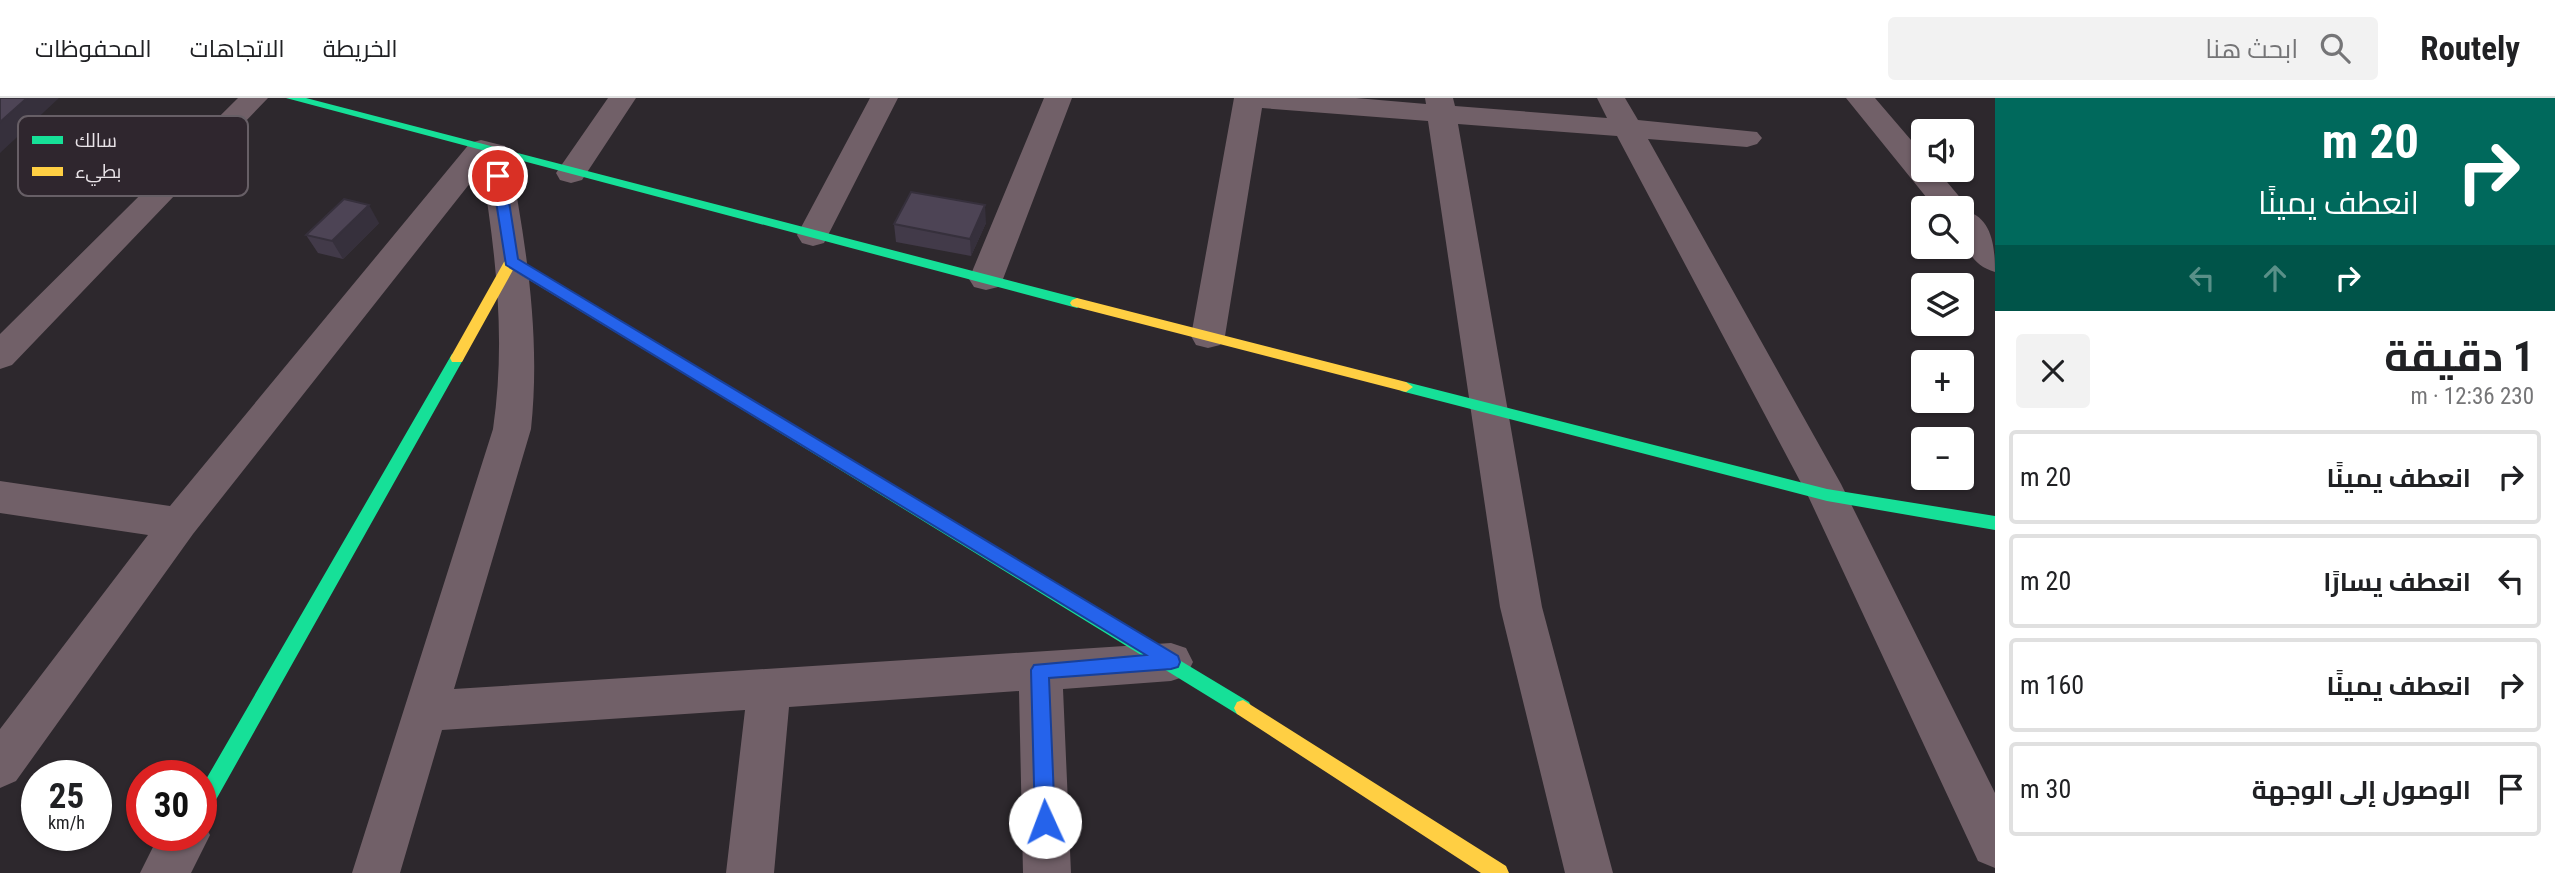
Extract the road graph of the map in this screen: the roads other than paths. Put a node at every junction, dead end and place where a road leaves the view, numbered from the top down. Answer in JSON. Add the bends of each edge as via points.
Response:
{"nodes":[{"id":1,"x":254,"y":98,"type":"edge"},
{"id":2,"x":292,"y":98,"type":"edge"},
{"id":3,"x":622,"y":98,"type":"edge"},
{"id":4,"x":884,"y":98,"type":"edge"},
{"id":5,"x":1058,"y":98,"type":"edge"},
{"id":6,"x":1248,"y":98,"type":"edge"},
{"id":7,"x":1860,"y":98,"type":"edge"},
{"id":8,"x":1441,"y":106,"type":"edge"},
{"id":9,"x":1619,"y":113,"type":"edge"},
{"id":10,"x":236,"y":116,"type":"edge"},
{"id":11,"x":1747,"y":138,"type":"dead end"},
{"id":12,"x":487,"y":151,"type":"junction"},
{"id":13,"x":571,"y":173,"type":"junction"},
{"id":14,"x":158,"y":196,"type":"edge"},
{"id":15,"x":1942,"y":196,"type":"edge"},
{"id":16,"x":813,"y":235,"type":"junction"},
{"id":17,"x":1974,"y":235,"type":"edge"},
{"id":18,"x":511,"y":261,"type":"junction"},
{"id":19,"x":1995,"y":261,"type":"edge"},
{"id":20,"x":986,"y":279,"type":"junction"},
{"id":21,"x":1208,"y":337,"type":"junction"},
{"id":22,"x":0,"y":356,"type":"edge"},
{"id":23,"x":1487,"y":408,"type":"junction"},
{"id":24,"x":1827,"y":495,"type":"junction"},
{"id":25,"x":0,"y":497,"type":"edge"},
{"id":26,"x":179,"y":523,"type":"junction"},
{"id":27,"x":1995,"y":523,"type":"edge"},
{"id":28,"x":1171,"y":662,"type":"junction"},
{"id":29,"x":1040,"y":670,"type":"junction"},
{"id":30,"x":769,"y":688,"type":"junction"},
{"id":31,"x":425,"y":711,"type":"junction"},
{"id":32,"x":0,"y":766,"type":"edge"},
{"id":33,"x":217,"y":779,"type":"edge"},
{"id":34,"x":1995,"y":844,"type":"edge"},
{"id":35,"x":177,"y":851,"type":"edge"},
{"id":36,"x":164,"y":873,"type":"edge"},
{"id":37,"x":376,"y":873,"type":"edge"},
{"id":38,"x":750,"y":873,"type":"edge"},
{"id":39,"x":1047,"y":873,"type":"edge"},
{"id":40,"x":1499,"y":873,"type":"edge"},
{"id":41,"x":1589,"y":873,"type":"edge"}],
"edges":[{"from":1,"to":10,"type":"street"},
{"from":2,"to":12,"type":"street"},
{"from":3,"to":13,"type":"street"},
{"from":4,"to":16,"type":"street"},
{"from":5,"to":20,"type":"street"},
{"from":6,"to":8,"type":"street"},
{"from":6,"to":21,"type":"street"},
{"from":7,"to":15,"type":"street"},
{"from":8,"to":9,"type":"street"},
{"from":8,"to":23,"type":"street"},
{"from":9,"to":11,"type":"street"},
{"from":9,"to":24,"type":"street"},
{"from":12,"to":13,"type":"street"},
{"from":12,"to":18,"type":"street"},
{"from":12,"to":26,"type":"street"},
{"from":13,"to":16,"type":"street"},
{"from":14,"to":22,"type":"street"},
{"from":16,"to":20,"type":"street"},
{"from":17,"to":19,"type":"street"},
{"from":18,"to":28,"type":"street"},
{"from":18,"to":31,"type":"street","via":[[520,362],[512,429]]},
{"from":18,"to":33,"type":"street"},
{"from":20,"to":21,"type":"street"},
{"from":21,"to":23,"type":"street"},
{"from":23,"to":24,"type":"street"},
{"from":23,"to":41,"type":"street","via":[[1521,607]]},
{"from":24,"to":27,"type":"street"},
{"from":24,"to":34,"type":"street"},
{"from":25,"to":26,"type":"street"},
{"from":26,"to":32,"type":"street"},
{"from":28,"to":29,"type":"street"},
{"from":28,"to":40,"type":"street"},
{"from":29,"to":30,"type":"street"},
{"from":29,"to":39,"type":"street"},
{"from":30,"to":31,"type":"street"},
{"from":30,"to":38,"type":"street"},
{"from":31,"to":37,"type":"street"},
{"from":35,"to":36,"type":"street"}]}
